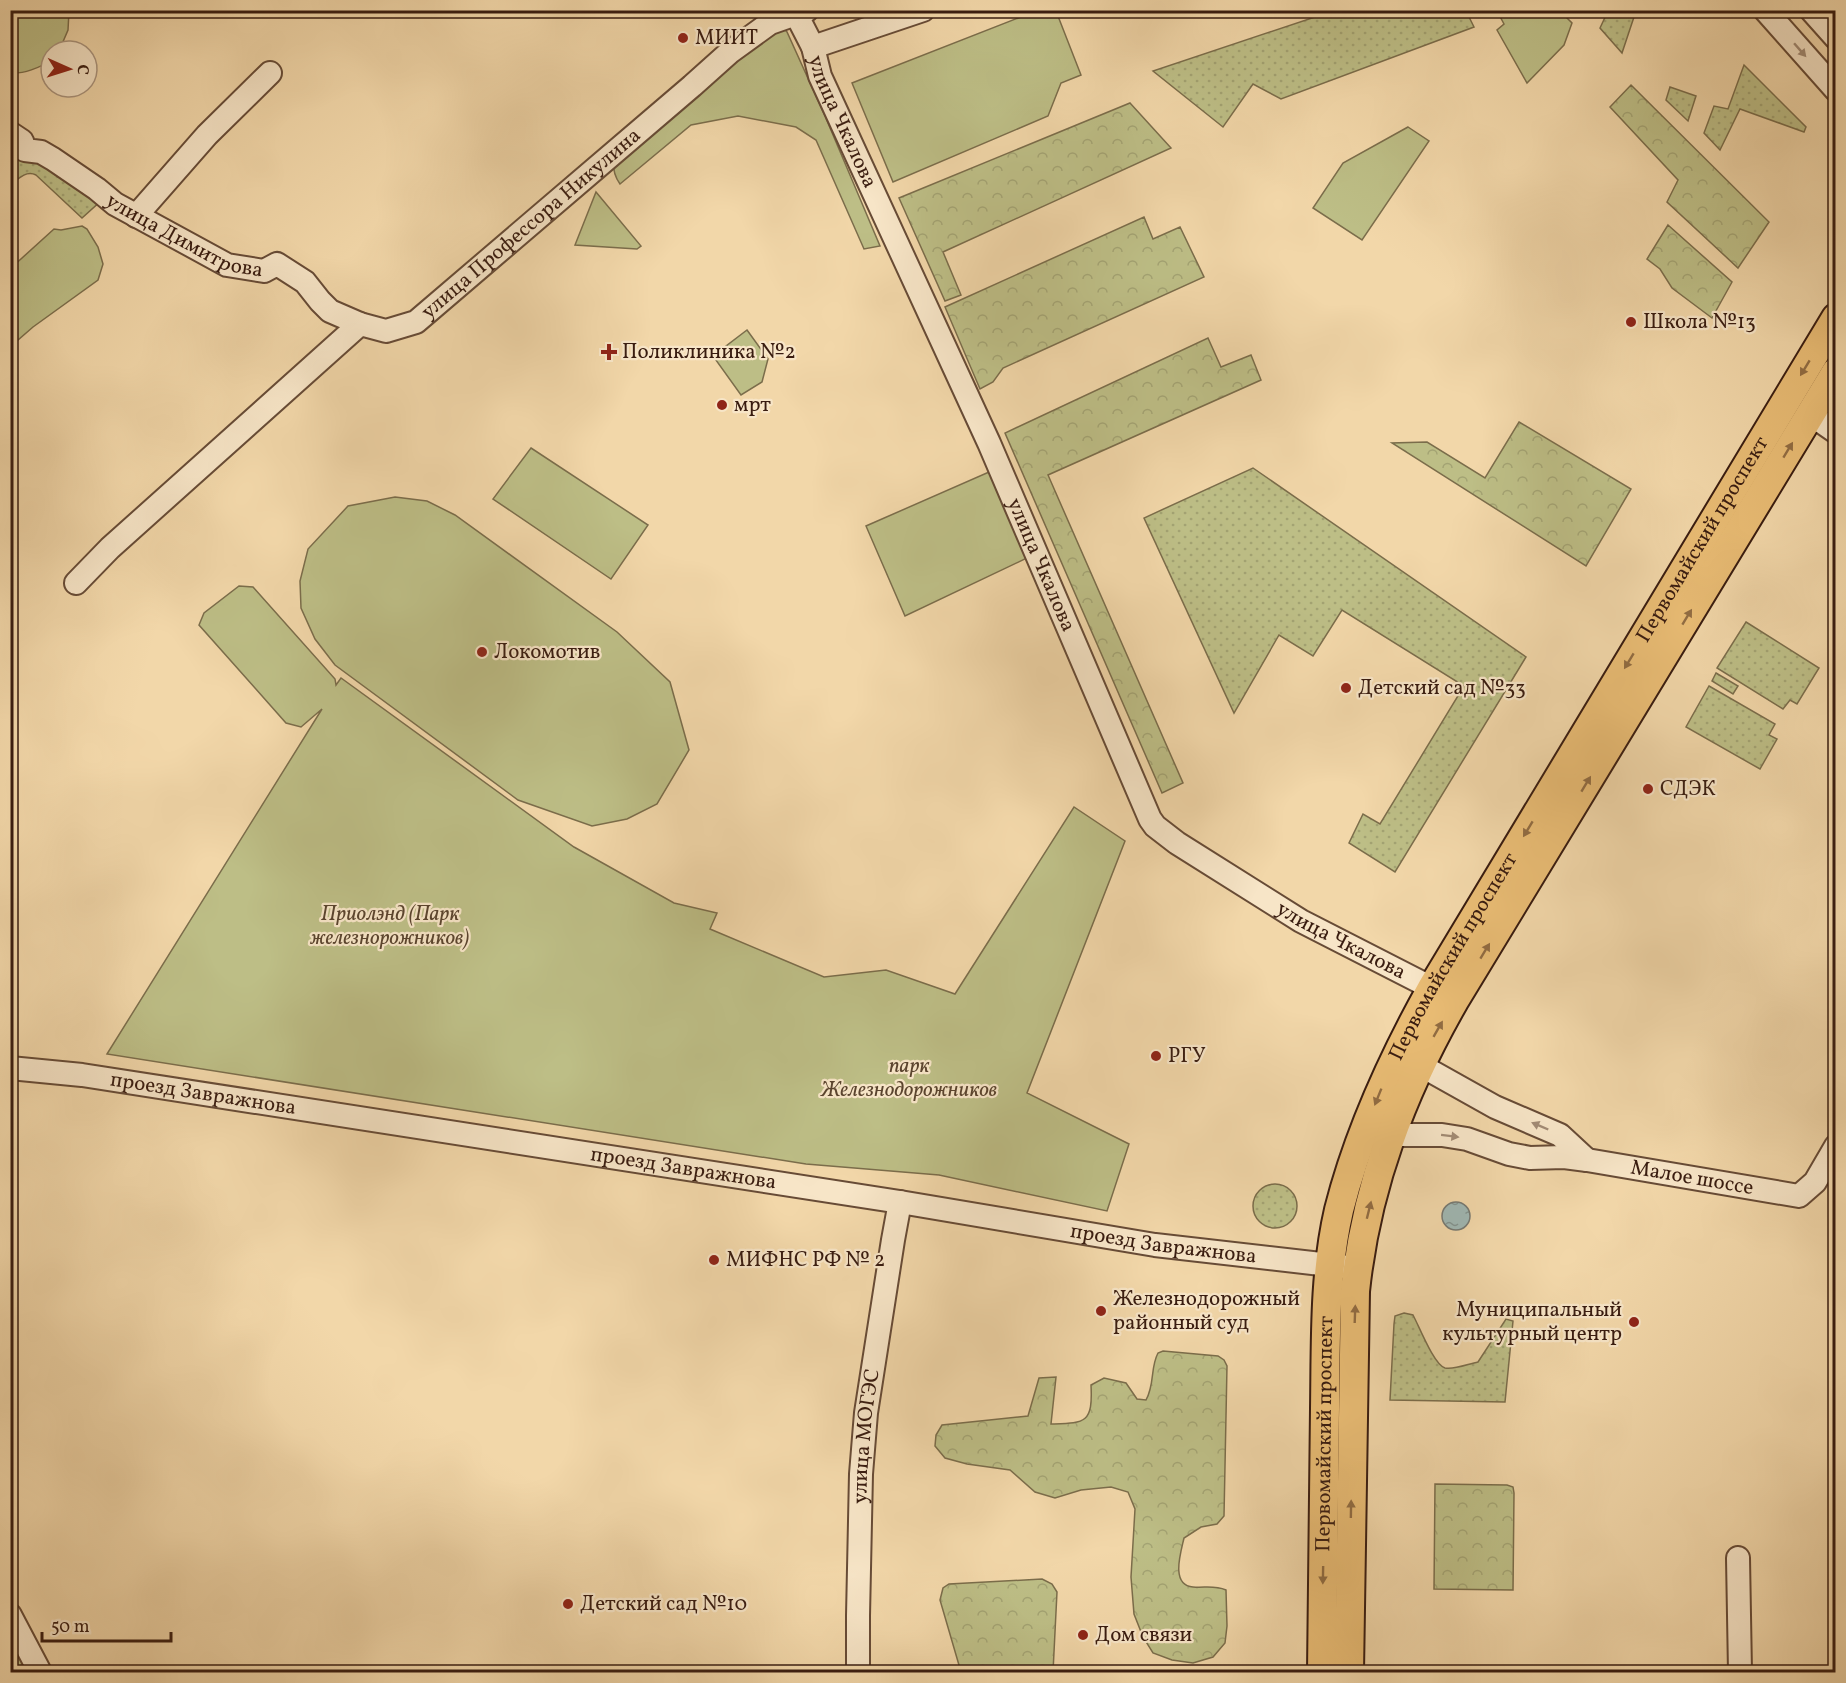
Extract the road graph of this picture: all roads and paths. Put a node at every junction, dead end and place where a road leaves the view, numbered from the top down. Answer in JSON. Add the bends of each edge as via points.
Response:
{"nodes":[{"id":1,"x":923,"y":10,"type":"edge"},
{"id":2,"x":1765,"y":10,"type":"edge"},
{"id":3,"x":1811,"y":10,"type":"edge"},
{"id":4,"x":799,"y":12,"type":"edge"},
{"id":5,"x":1836,"y":38,"type":"edge"},
{"id":6,"x":813,"y":47,"type":"junction"},
{"id":7,"x":270,"y":73,"type":"dead end"},
{"id":8,"x":1836,"y":90,"type":"edge"},
{"id":9,"x":10,"y":133,"type":"edge"},
{"id":10,"x":136,"y":216,"type":"junction"},
{"id":11,"x":1836,"y":318,"type":"edge"},
{"id":12,"x":360,"y":324,"type":"junction"},
{"id":13,"x":1836,"y":372,"type":"edge"},
{"id":14,"x":1810,"y":414,"type":"junction"},
{"id":15,"x":1836,"y":432,"type":"edge"},
{"id":16,"x":76,"y":583,"type":"dead end"},
{"id":17,"x":1432,"y":988,"type":"junction"},
{"id":18,"x":1420,"y":1065,"type":"junction"},
{"id":19,"x":10,"y":1068,"type":"edge"},
{"id":20,"x":1391,"y":1135,"type":"junction"},
{"id":21,"x":1836,"y":1146,"type":"edge"},
{"id":22,"x":1587,"y":1160,"type":"junction"},
{"id":23,"x":900,"y":1202,"type":"junction"},
{"id":24,"x":1329,"y":1265,"type":"junction"},
{"id":25,"x":1358,"y":1268,"type":"junction"},
{"id":26,"x":1738,"y":1558,"type":"dead end"},
{"id":27,"x":10,"y":1615,"type":"edge"},
{"id":28,"x":40,"y":1672,"type":"edge"},
{"id":29,"x":858,"y":1672,"type":"edge"},
{"id":30,"x":1322,"y":1672,"type":"edge"},
{"id":31,"x":1348,"y":1672,"type":"edge"},
{"id":32,"x":1740,"y":1672,"type":"edge"}],
"edges":[{"from":1,"to":6,"type":"street"},
{"from":2,"to":8,"type":"street","one_way":true},
{"from":3,"to":5,"type":"street"},
{"from":4,"to":6,"type":"street","name":"улица Чкалова"},
{"from":4,"to":12,"type":"street","name":"улица Профессора Никулина","via":[[770,23],[730,52],[416,322],[386,331]]},
{"from":6,"to":17,"type":"street","name":"улица Чкалова","via":[[820,76],[989,443],[1150,819],[1177,843],[1301,921]]},
{"from":7,"to":10,"type":"street","via":[[207,135]]},
{"from":9,"to":10,"type":"street","name":"улица Димитрова","via":[[22,141],[25,150],[54,159]]},
{"from":10,"to":12,"type":"street","name":"улица Димитрова","via":[[227,265],[264,271],[277,264],[304,282],[330,311]]},
{"from":11,"to":17,"type":"main road","name":"Первомайский проспект","one_way":true},
{"from":12,"to":16,"type":"street"},
{"from":13,"to":14,"type":"main road","name":"Первомайский проспект"},
{"from":14,"to":15,"type":"street"},
{"from":18,"to":14,"type":"main road","name":"Первомайский проспект","one_way":true,"via":[[1454,1001]]},
{"from":17,"to":24,"type":"main road","name":"Первомайский проспект","one_way":true,"via":[[1386,1076],[1361,1139],[1340,1209]]},
{"from":18,"to":20,"type":"main road","name":"Первомайский проспект"},
{"from":22,"to":18,"type":"street","one_way":true,"via":[[1560,1135],[1495,1107]]},
{"from":19,"to":23,"type":"street","name":"проезд Завражнова","via":[[82,1075]]},
{"from":20,"to":22,"type":"street","name":"Малое шоссе","one_way":true,"via":[[1450,1136],[1530,1158],[1564,1156]]},
{"from":25,"to":20,"type":"main road","name":"Первомайский проспект","one_way":true,"via":[[1368,1213]]},
{"from":21,"to":22,"type":"street","name":"Малое шоссе","via":[[1815,1182],[1798,1196]]},
{"from":23,"to":24,"type":"street","name":"проезд Завражнова","via":[[1155,1245]]},
{"from":23,"to":29,"type":"street","name":"улица МОГЭС","via":[[866,1413],[861,1474]]},
{"from":24,"to":25,"type":"street","name":"проезд Завражнова"},
{"from":24,"to":30,"type":"main road","name":"Первомайский проспект","one_way":true},
{"from":31,"to":25,"type":"main road","name":"Первомайский проспект","one_way":true},
{"from":26,"to":32,"type":"street"},
{"from":27,"to":28,"type":"street"}]}
